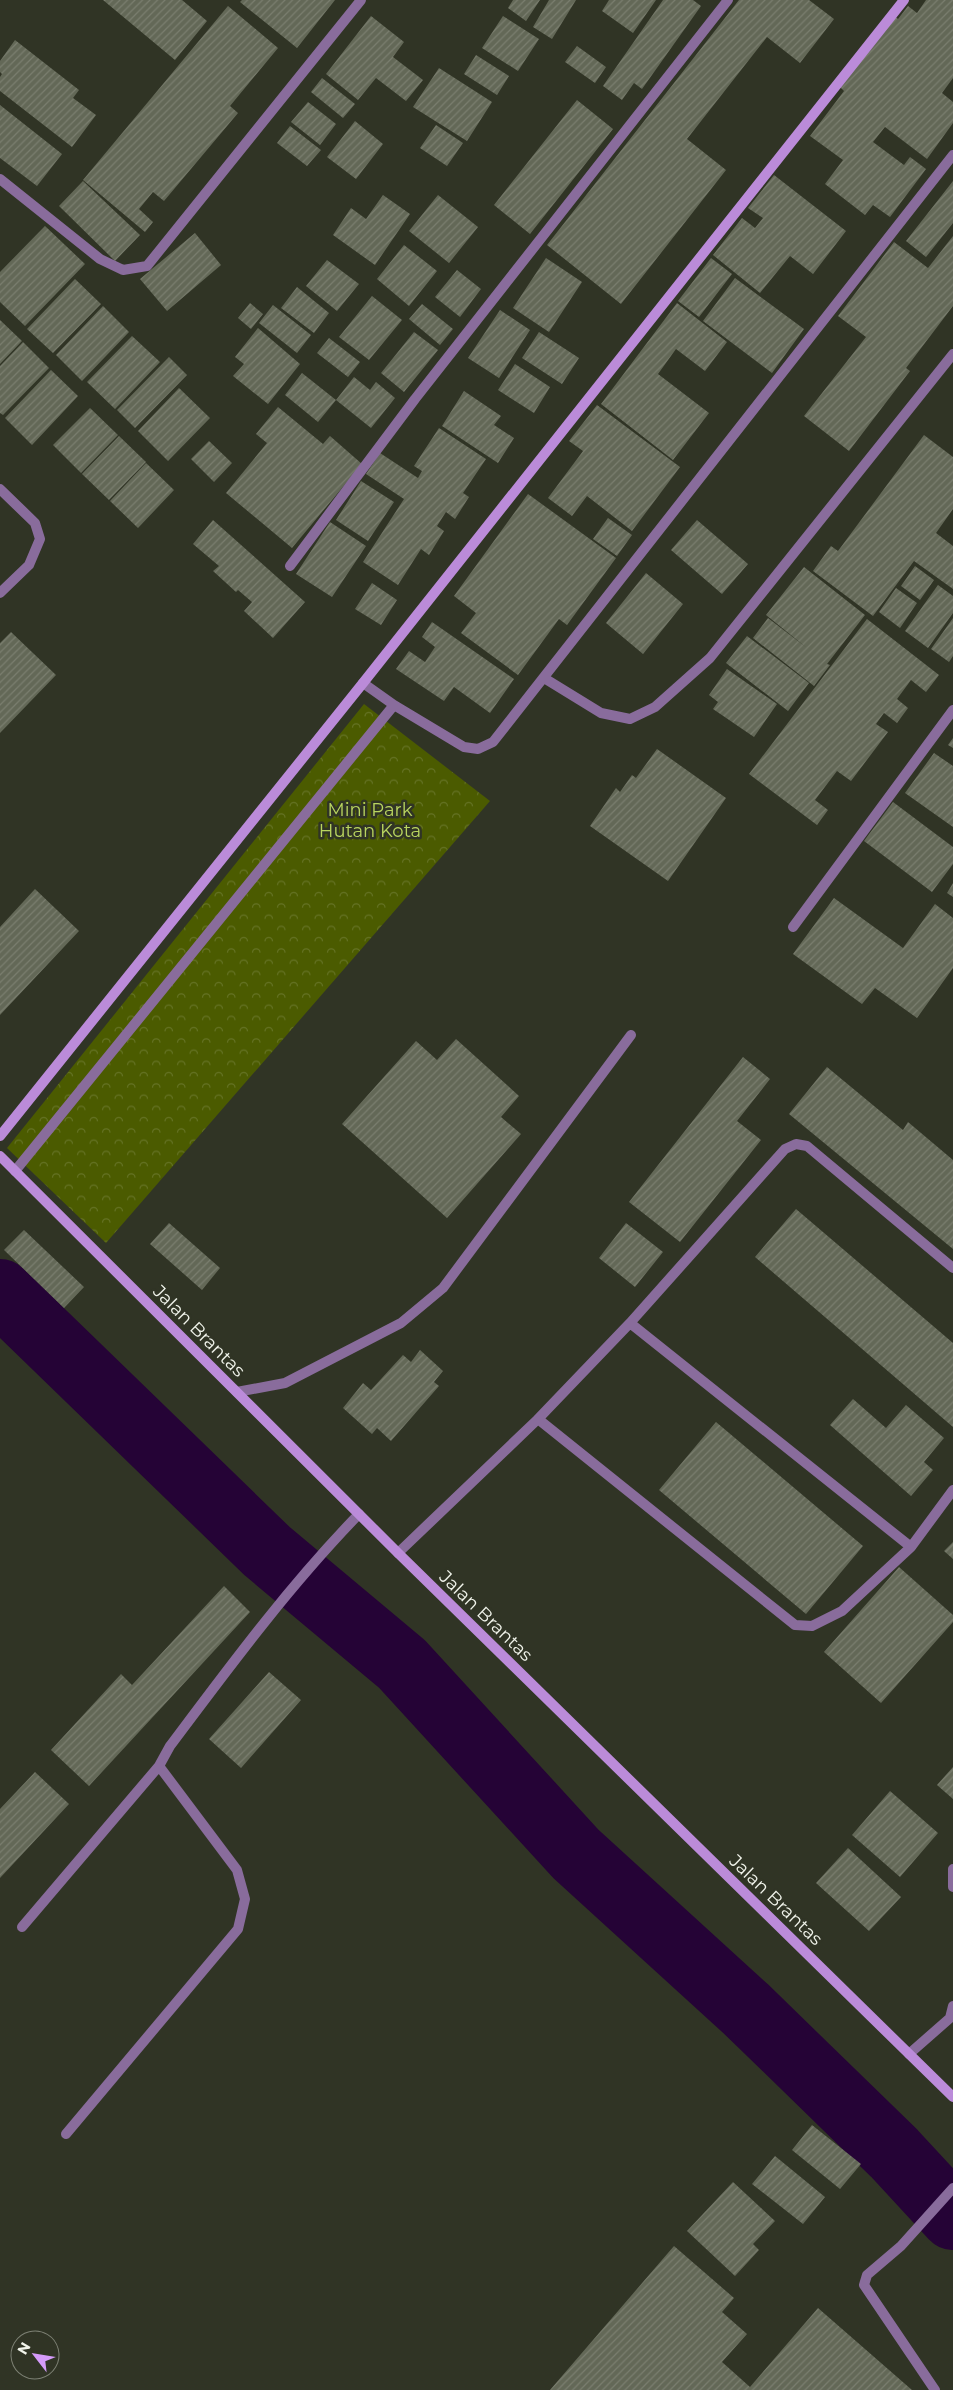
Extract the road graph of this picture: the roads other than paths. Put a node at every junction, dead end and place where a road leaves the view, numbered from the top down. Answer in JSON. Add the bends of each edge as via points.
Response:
{"nodes":[{"id":1,"x":361,"y":0,"type":"edge"},
{"id":2,"x":728,"y":0,"type":"edge"},
{"id":3,"x":904,"y":0,"type":"edge"},
{"id":4,"x":953,"y":155,"type":"edge"},
{"id":5,"x":0,"y":179,"type":"edge"},
{"id":6,"x":953,"y":354,"type":"edge"},
{"id":7,"x":0,"y":489,"type":"edge"},
{"id":8,"x":290,"y":566,"type":"dead end"},
{"id":9,"x":0,"y":594,"type":"edge"},
{"id":10,"x":544,"y":678,"type":"junction"},
{"id":11,"x":363,"y":683,"type":"junction"},
{"id":12,"x":394,"y":704,"type":"junction"},
{"id":13,"x":953,"y":710,"type":"edge"},
{"id":14,"x":793,"y":927,"type":"dead end"},
{"id":15,"x":632,"y":1035,"type":"dead end"},
{"id":16,"x":0,"y":1136,"type":"edge"},
{"id":17,"x":0,"y":1156,"type":"edge"},
{"id":18,"x":15,"y":1171,"type":"junction"},
{"id":19,"x":953,"y":1268,"type":"edge"},
{"id":20,"x":630,"y":1324,"type":"junction"},
{"id":21,"x":237,"y":1392,"type":"junction"},
{"id":22,"x":538,"y":1419,"type":"junction"},
{"id":23,"x":953,"y":1490,"type":"edge"},
{"id":24,"x":359,"y":1514,"type":"junction"},
{"id":25,"x":911,"y":1547,"type":"junction"},
{"id":26,"x":398,"y":1553,"type":"junction"},
{"id":27,"x":159,"y":1766,"type":"junction"},
{"id":28,"x":953,"y":1869,"type":"edge"},
{"id":29,"x":953,"y":1887,"type":"edge"},
{"id":30,"x":22,"y":1927,"type":"dead end"},
{"id":31,"x":953,"y":2006,"type":"edge"},
{"id":32,"x":910,"y":2054,"type":"junction"},
{"id":33,"x":953,"y":2097,"type":"edge"},
{"id":34,"x":66,"y":2134,"type":"dead end"},
{"id":35,"x":953,"y":2188,"type":"edge"},
{"id":36,"x":935,"y":2390,"type":"edge"}],
"edges":[{"from":1,"to":5,"type":"street","via":[[147,266],[123,270],[100,259]]},
{"from":2,"to":8,"type":"street","via":[[421,391]]},
{"from":3,"to":11,"type":"main road"},
{"from":4,"to":10,"type":"street"},
{"from":6,"to":10,"type":"street","via":[[710,658],[655,707],[630,719],[601,713]]},
{"from":7,"to":9,"type":"street","via":[[35,523],[40,539],[29,565]]},
{"from":10,"to":12,"type":"street","via":[[493,742],[478,749],[464,747]]},
{"from":11,"to":12,"type":"street"},
{"from":11,"to":16,"type":"main road"},
{"from":12,"to":18,"type":"street"},
{"from":13,"to":14,"type":"street"},
{"from":15,"to":21,"type":"street","via":[[443,1288],[401,1323],[285,1383]]},
{"from":17,"to":18,"type":"main road","name":"Jalan Brantas"},
{"from":18,"to":21,"type":"main road","name":"Jalan Brantas"},
{"from":19,"to":20,"type":"street","via":[[807,1146],[796,1144],[785,1149]]},
{"from":20,"to":22,"type":"street"},
{"from":20,"to":25,"type":"street"},
{"from":21,"to":24,"type":"main road","name":"Jalan Brantas"},
{"from":22,"to":25,"type":"street","via":[[795,1625],[812,1626],[842,1611]]},
{"from":22,"to":26,"type":"street"},
{"from":23,"to":25,"type":"street"},
{"from":24,"to":26,"type":"main road","name":"Jalan Brantas"},
{"from":24,"to":27,"type":"street","via":[[276,1606],[170,1746]]},
{"from":26,"to":32,"type":"main road","name":"Jalan Brantas"},
{"from":27,"to":30,"type":"street"},
{"from":27,"to":34,"type":"street","via":[[237,1870],[245,1899],[238,1929]]},
{"from":28,"to":29,"type":"street"},
{"from":31,"to":32,"type":"street","via":[[950,2018]]},
{"from":32,"to":33,"type":"main road","name":"Jalan Brantas"},
{"from":35,"to":36,"type":"street","via":[[901,2246],[867,2275],[864,2285]]}]}
